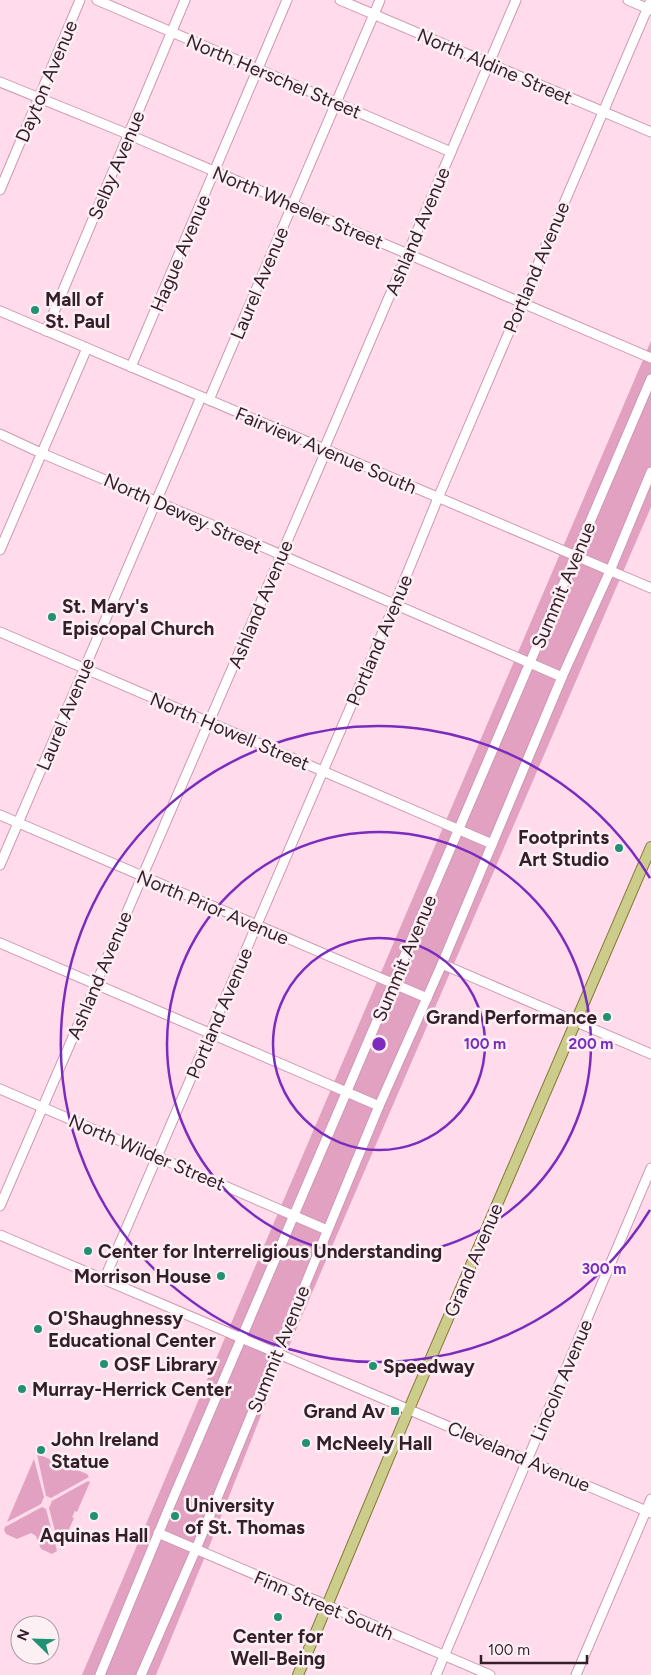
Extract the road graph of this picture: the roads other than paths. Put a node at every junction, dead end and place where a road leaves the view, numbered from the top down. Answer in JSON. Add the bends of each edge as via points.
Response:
{"nodes":[{"id":1,"x":80,"y":0,"type":"edge"},
{"id":2,"x":97,"y":0,"type":"edge"},
{"id":3,"x":185,"y":0,"type":"edge"},
{"id":4,"x":287,"y":0,"type":"edge"},
{"id":5,"x":340,"y":0,"type":"edge"},
{"id":6,"x":380,"y":0,"type":"edge"},
{"id":7,"x":516,"y":0,"type":"edge"},
{"id":8,"x":628,"y":0,"type":"edge"},
{"id":9,"x":650,"y":6,"type":"edge"},
{"id":10,"x":374,"y":15,"type":"junction"},
{"id":11,"x":172,"y":32,"type":"junction"},
{"id":12,"x":490,"y":63,"type":"junction"},
{"id":13,"x":258,"y":70,"type":"junction"},
{"id":14,"x":0,"y":82,"type":"edge"},
{"id":15,"x":39,"y":99,"type":"junction"},
{"id":16,"x":337,"y":103,"type":"junction"},
{"id":17,"x":603,"y":112,"type":"junction"},
{"id":18,"x":651,"y":132,"type":"edge"},
{"id":19,"x":128,"y":135,"type":"junction"},
{"id":20,"x":451,"y":152,"type":"junction"},
{"id":21,"x":215,"y":172,"type":"junction"},
{"id":22,"x":0,"y":190,"type":"edge"},
{"id":23,"x":293,"y":205,"type":"junction"},
{"id":24,"x":408,"y":254,"type":"junction"},
{"id":25,"x":521,"y":303,"type":"junction"},
{"id":26,"x":0,"y":311,"type":"edge"},
{"id":27,"x":46,"y":331,"type":"junction"},
{"id":28,"x":87,"y":348,"type":"junction"},
{"id":29,"x":651,"y":358,"type":"edge"},
{"id":30,"x":131,"y":367,"type":"junction"},
{"id":31,"x":651,"y":379,"type":"edge"},
{"id":32,"x":205,"y":398,"type":"junction"},
{"id":33,"x":0,"y":434,"type":"edge"},
{"id":34,"x":324,"y":449,"type":"junction"},
{"id":35,"x":41,"y":453,"type":"junction"},
{"id":36,"x":651,"y":472,"type":"edge"},
{"id":37,"x":438,"y":498,"type":"junction"},
{"id":38,"x":156,"y":501,"type":"junction"},
{"id":39,"x":0,"y":550,"type":"edge"},
{"id":40,"x":281,"y":555,"type":"junction"},
{"id":41,"x":575,"y":556,"type":"junction"},
{"id":42,"x":610,"y":570,"type":"junction"},
{"id":43,"x":651,"y":588,"type":"edge"},
{"id":44,"x":394,"y":604,"type":"junction"},
{"id":45,"x":0,"y":632,"type":"edge"},
{"id":46,"x":531,"y":663,"type":"junction"},
{"id":47,"x":84,"y":669,"type":"junction"},
{"id":48,"x":562,"y":677,"type":"junction"},
{"id":49,"x":209,"y":722,"type":"junction"},
{"id":50,"x":323,"y":771,"type":"junction"},
{"id":51,"x":0,"y":815,"type":"edge"},
{"id":52,"x":18,"y":823,"type":"junction"},
{"id":53,"x":459,"y":830,"type":"junction"},
{"id":54,"x":492,"y":844,"type":"junction"},
{"id":55,"x":651,"y":846,"type":"edge"},
{"id":56,"x":0,"y":865,"type":"edge"},
{"id":57,"x":142,"y":876,"type":"junction"},
{"id":58,"x":256,"y":925,"type":"junction"},
{"id":59,"x":0,"y":943,"type":"edge"},
{"id":60,"x":442,"y":964,"type":"junction"},
{"id":61,"x":96,"y":984,"type":"junction"},
{"id":62,"x":393,"y":984,"type":"junction"},
{"id":63,"x":427,"y":998,"type":"junction"},
{"id":64,"x":576,"y":1021,"type":"junction"},
{"id":65,"x":210,"y":1033,"type":"junction"},
{"id":66,"x":651,"y":1054,"type":"edge"},
{"id":67,"x":0,"y":1089,"type":"edge"},
{"id":68,"x":347,"y":1092,"type":"junction"},
{"id":69,"x":379,"y":1106,"type":"junction"},
{"id":70,"x":43,"y":1107,"type":"junction"},
{"id":71,"x":157,"y":1157,"type":"junction"},
{"id":72,"x":651,"y":1168,"type":"edge"},
{"id":73,"x":0,"y":1206,"type":"edge"},
{"id":74,"x":294,"y":1217,"type":"junction"},
{"id":75,"x":327,"y":1230,"type":"junction"},
{"id":76,"x":0,"y":1235,"type":"edge"},
{"id":77,"x":104,"y":1280,"type":"junction"},
{"id":78,"x":242,"y":1339,"type":"junction"},
{"id":79,"x":276,"y":1353,"type":"junction"},
{"id":80,"x":409,"y":1410,"type":"junction"},
{"id":81,"x":528,"y":1460,"type":"junction"},
{"id":82,"x":651,"y":1499,"type":"edge"},
{"id":83,"x":649,"y":1512,"type":"edge"},
{"id":84,"x":158,"y":1534,"type":"junction"},
{"id":85,"x":196,"y":1549,"type":"junction"},
{"id":86,"x":327,"y":1606,"type":"junction"},
{"id":87,"x":444,"y":1656,"type":"junction"},
{"id":88,"x":100,"y":1675,"type":"edge"},
{"id":89,"x":141,"y":1675,"type":"edge"},
{"id":90,"x":298,"y":1675,"type":"edge"},
{"id":91,"x":436,"y":1675,"type":"edge"},
{"id":92,"x":490,"y":1675,"type":"edge"},
{"id":93,"x":576,"y":1675,"type":"edge"}],
"edges":[{"from":1,"to":15,"type":"street","name":"Dayton Avenue"},
{"from":2,"to":11,"type":"street","name":"North Herschel Street"},
{"from":3,"to":11,"type":"street","name":"Selby Avenue"},
{"from":4,"to":13,"type":"street","name":"Hague Avenue"},
{"from":5,"to":10,"type":"street","name":"North Aldine Street"},
{"from":6,"to":10,"type":"street","name":"Laurel Avenue"},
{"from":7,"to":12,"type":"street","name":"Ashland Avenue"},
{"from":8,"to":9,"type":"street"},
{"from":9,"to":17,"type":"street","name":"Portland Avenue"},
{"from":10,"to":12,"type":"street","name":"North Aldine Street"},
{"from":10,"to":16,"type":"street","name":"Laurel Avenue"},
{"from":11,"to":13,"type":"street","name":"North Herschel Street"},
{"from":11,"to":19,"type":"street","name":"Selby Avenue"},
{"from":12,"to":17,"type":"street","name":"North Aldine Street"},
{"from":12,"to":20,"type":"street","name":"Ashland Avenue"},
{"from":13,"to":16,"type":"street","name":"North Herschel Street"},
{"from":13,"to":21,"type":"street","name":"Hague Avenue"},
{"from":14,"to":15,"type":"street","name":"North Wheeler Street"},
{"from":15,"to":19,"type":"street","name":"North Wheeler Street"},
{"from":15,"to":22,"type":"street","name":"Dayton Avenue"},
{"from":16,"to":20,"type":"street","name":"North Herschel Street"},
{"from":16,"to":23,"type":"street","name":"Laurel Avenue"},
{"from":17,"to":18,"type":"street","name":"North Aldine Street"},
{"from":17,"to":25,"type":"street","name":"Portland Avenue"},
{"from":19,"to":21,"type":"street","name":"North Wheeler Street"},
{"from":19,"to":27,"type":"street","name":"Selby Avenue"},
{"from":20,"to":24,"type":"street","name":"Ashland Avenue"},
{"from":21,"to":23,"type":"street","name":"North Wheeler Street"},
{"from":21,"to":30,"type":"street","name":"Hague Avenue"},
{"from":23,"to":24,"type":"street","name":"North Wheeler Street"},
{"from":23,"to":32,"type":"street","name":"Laurel Avenue"},
{"from":24,"to":25,"type":"street","name":"North Wheeler Street"},
{"from":24,"to":34,"type":"street","name":"Ashland Avenue"},
{"from":25,"to":29,"type":"street","name":"North Wheeler Street"},
{"from":25,"to":37,"type":"street","name":"Portland Avenue"},
{"from":26,"to":27,"type":"street","name":"Fairview Avenue South"},
{"from":27,"to":28,"type":"street","name":"Fairview Avenue South"},
{"from":28,"to":30,"type":"street","name":"Fairview Avenue South"},
{"from":28,"to":35,"type":"street"},
{"from":30,"to":32,"type":"street","name":"Fairview Avenue South"},
{"from":31,"to":41,"type":"street","name":"Summit Avenue"},
{"from":32,"to":34,"type":"street","name":"Fairview Avenue South"},
{"from":32,"to":38,"type":"street","name":"Laurel Avenue"},
{"from":33,"to":35,"type":"street","name":"North Dewey Street"},
{"from":34,"to":37,"type":"street","name":"Fairview Avenue South"},
{"from":34,"to":40,"type":"street","name":"Ashland Avenue"},
{"from":35,"to":38,"type":"street","name":"North Dewey Street"},
{"from":35,"to":39,"type":"street"},
{"from":36,"to":42,"type":"street","name":"Summit Avenue"},
{"from":37,"to":41,"type":"street","name":"Fairview Avenue South"},
{"from":37,"to":44,"type":"street","name":"Portland Avenue"},
{"from":38,"to":40,"type":"street","name":"North Dewey Street"},
{"from":38,"to":47,"type":"street","name":"Laurel Avenue"},
{"from":40,"to":44,"type":"street","name":"North Dewey Street"},
{"from":40,"to":49,"type":"street","name":"Ashland Avenue"},
{"from":41,"to":42,"type":"street","name":"Fairview Avenue South"},
{"from":41,"to":46,"type":"street","name":"Summit Avenue"},
{"from":42,"to":43,"type":"street","name":"Fairview Avenue South"},
{"from":42,"to":48,"type":"street","name":"Summit Avenue"},
{"from":44,"to":46,"type":"street","name":"North Dewey Street"},
{"from":44,"to":50,"type":"street","name":"Portland Avenue"},
{"from":45,"to":47,"type":"street","name":"North Howell Street"},
{"from":46,"to":48,"type":"street","name":"North Dewey Street"},
{"from":46,"to":53,"type":"street","name":"Summit Avenue"},
{"from":47,"to":49,"type":"street","name":"North Howell Street"},
{"from":47,"to":52,"type":"street","name":"Laurel Avenue"},
{"from":48,"to":54,"type":"street","name":"Summit Avenue"},
{"from":49,"to":50,"type":"street","name":"North Howell Street"},
{"from":49,"to":57,"type":"street","name":"Ashland Avenue"},
{"from":50,"to":53,"type":"street","name":"North Howell Street"},
{"from":50,"to":58,"type":"street","name":"Portland Avenue"},
{"from":51,"to":52,"type":"street","name":"North Prior Avenue"},
{"from":52,"to":56,"type":"street","name":"Laurel Avenue"},
{"from":52,"to":57,"type":"street","name":"North Prior Avenue"},
{"from":53,"to":54,"type":"street","name":"North Howell Street"},
{"from":53,"to":62,"type":"street","name":"Summit Avenue"},
{"from":54,"to":60,"type":"street","name":"Summit Avenue"},
{"from":55,"to":64,"type":"main road","name":"Grand Avenue"},
{"from":57,"to":58,"type":"street","name":"North Prior Avenue"},
{"from":57,"to":61,"type":"street","name":"Ashland Avenue"},
{"from":58,"to":62,"type":"street","name":"North Prior Avenue"},
{"from":58,"to":65,"type":"street","name":"Portland Avenue"},
{"from":59,"to":61,"type":"street"},
{"from":60,"to":63,"type":"street","name":"Summit Avenue"},
{"from":60,"to":64,"type":"street"},
{"from":61,"to":65,"type":"street"},
{"from":61,"to":70,"type":"street","name":"Ashland Avenue"},
{"from":62,"to":63,"type":"street","name":"North Prior Avenue"},
{"from":62,"to":68,"type":"street","name":"Summit Avenue"},
{"from":63,"to":69,"type":"street","name":"Summit Avenue"},
{"from":64,"to":66,"type":"street"},
{"from":64,"to":80,"type":"main road","name":"Grand Avenue"},
{"from":65,"to":68,"type":"street"},
{"from":65,"to":71,"type":"street","name":"Portland Avenue"},
{"from":67,"to":70,"type":"street","name":"North Wilder Street"},
{"from":68,"to":69,"type":"street"},
{"from":68,"to":74,"type":"street","name":"Summit Avenue"},
{"from":69,"to":75,"type":"street","name":"Summit Avenue"},
{"from":70,"to":71,"type":"street","name":"North Wilder Street"},
{"from":70,"to":73,"type":"street","name":"Ashland Avenue"},
{"from":71,"to":74,"type":"street","name":"North Wilder Street"},
{"from":71,"to":77,"type":"street","name":"Portland Avenue"},
{"from":72,"to":81,"type":"street","name":"Lincoln Avenue"},
{"from":74,"to":75,"type":"street","name":"North Wilder Street"},
{"from":74,"to":78,"type":"street","name":"Summit Avenue"},
{"from":75,"to":79,"type":"street","name":"Summit Avenue"},
{"from":76,"to":77,"type":"street","name":"Cleveland Avenue"},
{"from":77,"to":78,"type":"street","name":"Cleveland Avenue"},
{"from":78,"to":79,"type":"street","name":"Cleveland Avenue"},
{"from":78,"to":84,"type":"street","name":"Summit Avenue"},
{"from":79,"to":80,"type":"street","name":"Cleveland Avenue"},
{"from":79,"to":85,"type":"street","name":"Summit Avenue"},
{"from":80,"to":81,"type":"street","name":"Cleveland Avenue"},
{"from":80,"to":86,"type":"main road","name":"Grand Avenue"},
{"from":81,"to":83,"type":"street","name":"Cleveland Avenue"},
{"from":81,"to":87,"type":"street","name":"Lincoln Avenue"},
{"from":82,"to":83,"type":"street"},
{"from":83,"to":93,"type":"street"},
{"from":84,"to":85,"type":"street","name":"Finn Street South"},
{"from":84,"to":88,"type":"street","name":"Summit Avenue"},
{"from":85,"to":86,"type":"street","name":"Finn Street South"},
{"from":85,"to":89,"type":"street","name":"Summit Avenue"},
{"from":86,"to":87,"type":"street","name":"Finn Street South"},
{"from":86,"to":90,"type":"main road","name":"Grand Avenue"},
{"from":87,"to":91,"type":"street","name":"Lincoln Avenue"},
{"from":87,"to":92,"type":"street","name":"Finn Street South"}]}
